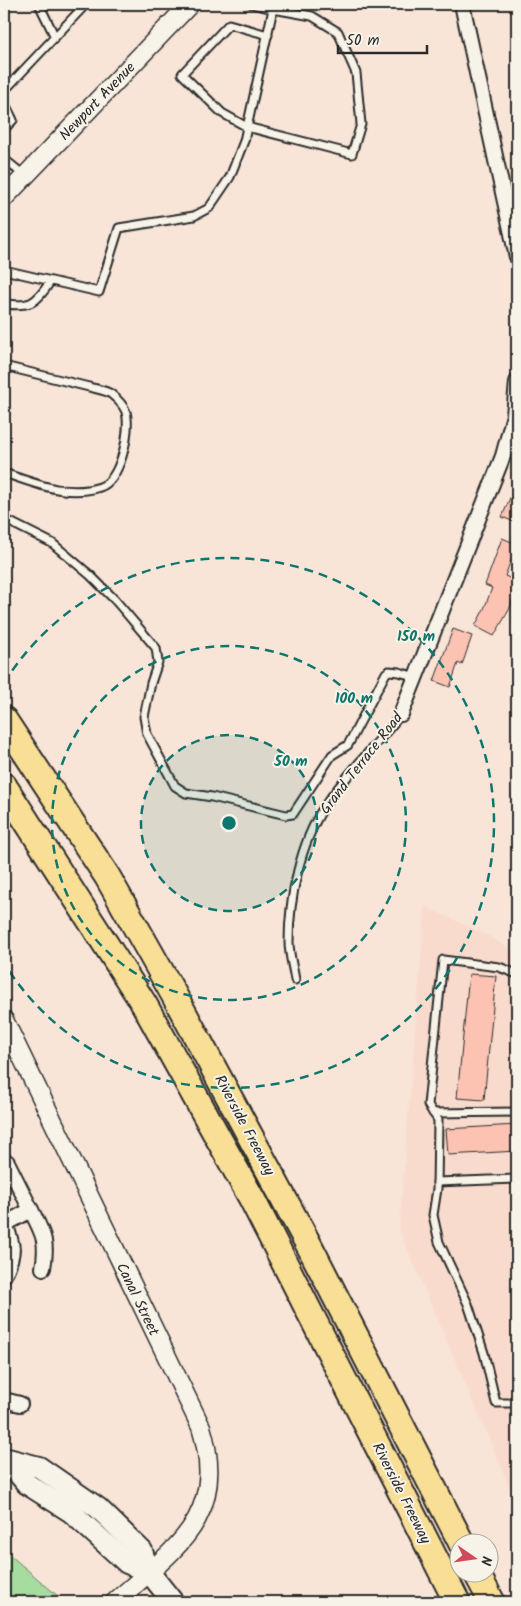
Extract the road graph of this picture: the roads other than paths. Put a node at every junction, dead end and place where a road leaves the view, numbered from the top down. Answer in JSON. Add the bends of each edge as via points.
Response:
{"nodes":[{"id":1,"x":39,"y":4,"type":"edge"},
{"id":2,"x":86,"y":4,"type":"edge"},
{"id":3,"x":190,"y":4,"type":"edge"},
{"id":4,"x":252,"y":4,"type":"edge"},
{"id":5,"x":462,"y":4,"type":"edge"},
{"id":6,"x":274,"y":9,"type":"junction"},
{"id":7,"x":268,"y":35,"type":"junction"},
{"id":8,"x":55,"y":37,"type":"junction"},
{"id":9,"x":4,"y":91,"type":"edge"},
{"id":10,"x":4,"y":102,"type":"edge"},
{"id":11,"x":247,"y":127,"type":"junction"},
{"id":12,"x":4,"y":130,"type":"edge"},
{"id":13,"x":4,"y":159,"type":"edge"},
{"id":14,"x":12,"y":185,"type":"edge"},
{"id":15,"x":517,"y":257,"type":"edge"},
{"id":16,"x":4,"y":270,"type":"edge"},
{"id":17,"x":50,"y":282,"type":"junction"},
{"id":18,"x":4,"y":304,"type":"edge"},
{"id":19,"x":4,"y":366,"type":"edge"},
{"id":20,"x":517,"y":382,"type":"edge"},
{"id":21,"x":4,"y":473,"type":"edge"},
{"id":22,"x":4,"y":519,"type":"edge"},
{"id":23,"x":416,"y":678,"type":"junction"},
{"id":24,"x":401,"y":714,"type":"joint"},
{"id":25,"x":4,"y":720,"type":"edge"},
{"id":26,"x":4,"y":786,"type":"edge"},
{"id":27,"x":517,"y":974,"type":"edge"},
{"id":28,"x":295,"y":980,"type":"dead end"},
{"id":29,"x":4,"y":1020,"type":"edge"},
{"id":30,"x":517,"y":1112,"type":"edge"},
{"id":31,"x":433,"y":1113,"type":"junction"},
{"id":32,"x":7,"y":1162,"type":"dead end"},
{"id":33,"x":517,"y":1179,"type":"edge"},
{"id":34,"x":437,"y":1182,"type":"junction"},
{"id":35,"x":31,"y":1210,"type":"junction"},
{"id":36,"x":4,"y":1222,"type":"edge"},
{"id":37,"x":43,"y":1268,"type":"dead end"},
{"id":38,"x":4,"y":1275,"type":"edge"},
{"id":39,"x":4,"y":1400,"type":"edge"},
{"id":40,"x":517,"y":1403,"type":"edge"},
{"id":41,"x":20,"y":1404,"type":"dead end"},
{"id":42,"x":5,"y":1459,"type":"edge"},
{"id":43,"x":457,"y":1534,"type":"edge"},
{"id":44,"x":149,"y":1572,"type":"junction"},
{"id":45,"x":482,"y":1584,"type":"edge"},
{"id":46,"x":115,"y":1602,"type":"edge"},
{"id":47,"x":173,"y":1602,"type":"edge"},
{"id":48,"x":457,"y":1602,"type":"edge"},
{"id":49,"x":492,"y":1602,"type":"edge"}],
"edges":[{"from":1,"to":8,"type":"lane"},
{"from":2,"to":8,"type":"lane"},
{"from":3,"to":14,"type":"street","name":"Newport Avenue"},
{"from":4,"to":6,"type":"lane"},
{"from":5,"to":15,"type":"street"},
{"from":6,"to":7,"type":"lane"},
{"from":6,"to":11,"type":"lane","via":[[312,16],[338,32],[356,74],[361,124],[352,154]]},
{"from":7,"to":11,"type":"lane"},
{"from":7,"to":11,"type":"lane","via":[[229,24],[182,74],[222,113]]},
{"from":8,"to":9,"type":"lane"},
{"from":10,"to":12,"type":"lane","via":[[13,120]]},
{"from":11,"to":17,"type":"lane","via":[[230,177],[209,208],[194,216],[119,228],[99,292]]},
{"from":13,"to":14,"type":"lane"},
{"from":16,"to":17,"type":"lane"},
{"from":17,"to":18,"type":"lane","via":[[34,302],[27,305]]},
{"from":19,"to":21,"type":"lane","via":[[110,393],[126,411],[127,429],[115,475],[108,484],[98,488],[57,490]]},
{"from":20,"to":23,"type":"street","name":"Grand Terrace Road","via":[[514,415],[503,456]]},
{"from":22,"to":23,"type":"lane","via":[[52,543],[90,575],[156,648],[158,662],[144,717],[147,734],[175,786],[186,793],[293,814],[332,755],[348,745],[386,673],[394,671]]},
{"from":23,"to":24,"type":"street","name":"Grand Terrace Road"},
{"from":24,"to":28,"type":"lane","name":"Grand Terrace Road","via":[[338,787],[310,833],[298,870],[290,921],[289,944]]},
{"from":25,"to":43,"type":"highway","name":"Riverside Freeway","via":[[107,876],[173,993],[311,1248]]},
{"from":26,"to":48,"type":"highway","name":"Riverside Freeway","via":[[153,1021],[252,1199]]},
{"from":27,"to":31,"type":"lane","via":[[499,967],[443,960],[428,1105]]},
{"from":29,"to":44,"type":"street","name":"Canal Street","via":[[201,1427],[207,1446],[207,1488],[202,1508],[186,1537]]},
{"from":30,"to":31,"type":"lane"},
{"from":31,"to":34,"type":"lane","via":[[438,1120]]},
{"from":32,"to":35,"type":"street"},
{"from":33,"to":34,"type":"lane"},
{"from":34,"to":40,"type":"lane","via":[[434,1215],[439,1242],[468,1304],[496,1403]]},
{"from":35,"to":36,"type":"street"},
{"from":35,"to":37,"type":"street","via":[[46,1249]]},
{"from":36,"to":38,"type":"street","via":[[12,1243],[12,1259]]},
{"from":39,"to":41,"type":"street"},
{"from":42,"to":44,"type":"main road","via":[[27,1484],[71,1512],[127,1563]]},
{"from":44,"to":46,"type":"street"},
{"from":44,"to":47,"type":"main road"},
{"from":45,"to":49,"type":"highway"}]}
